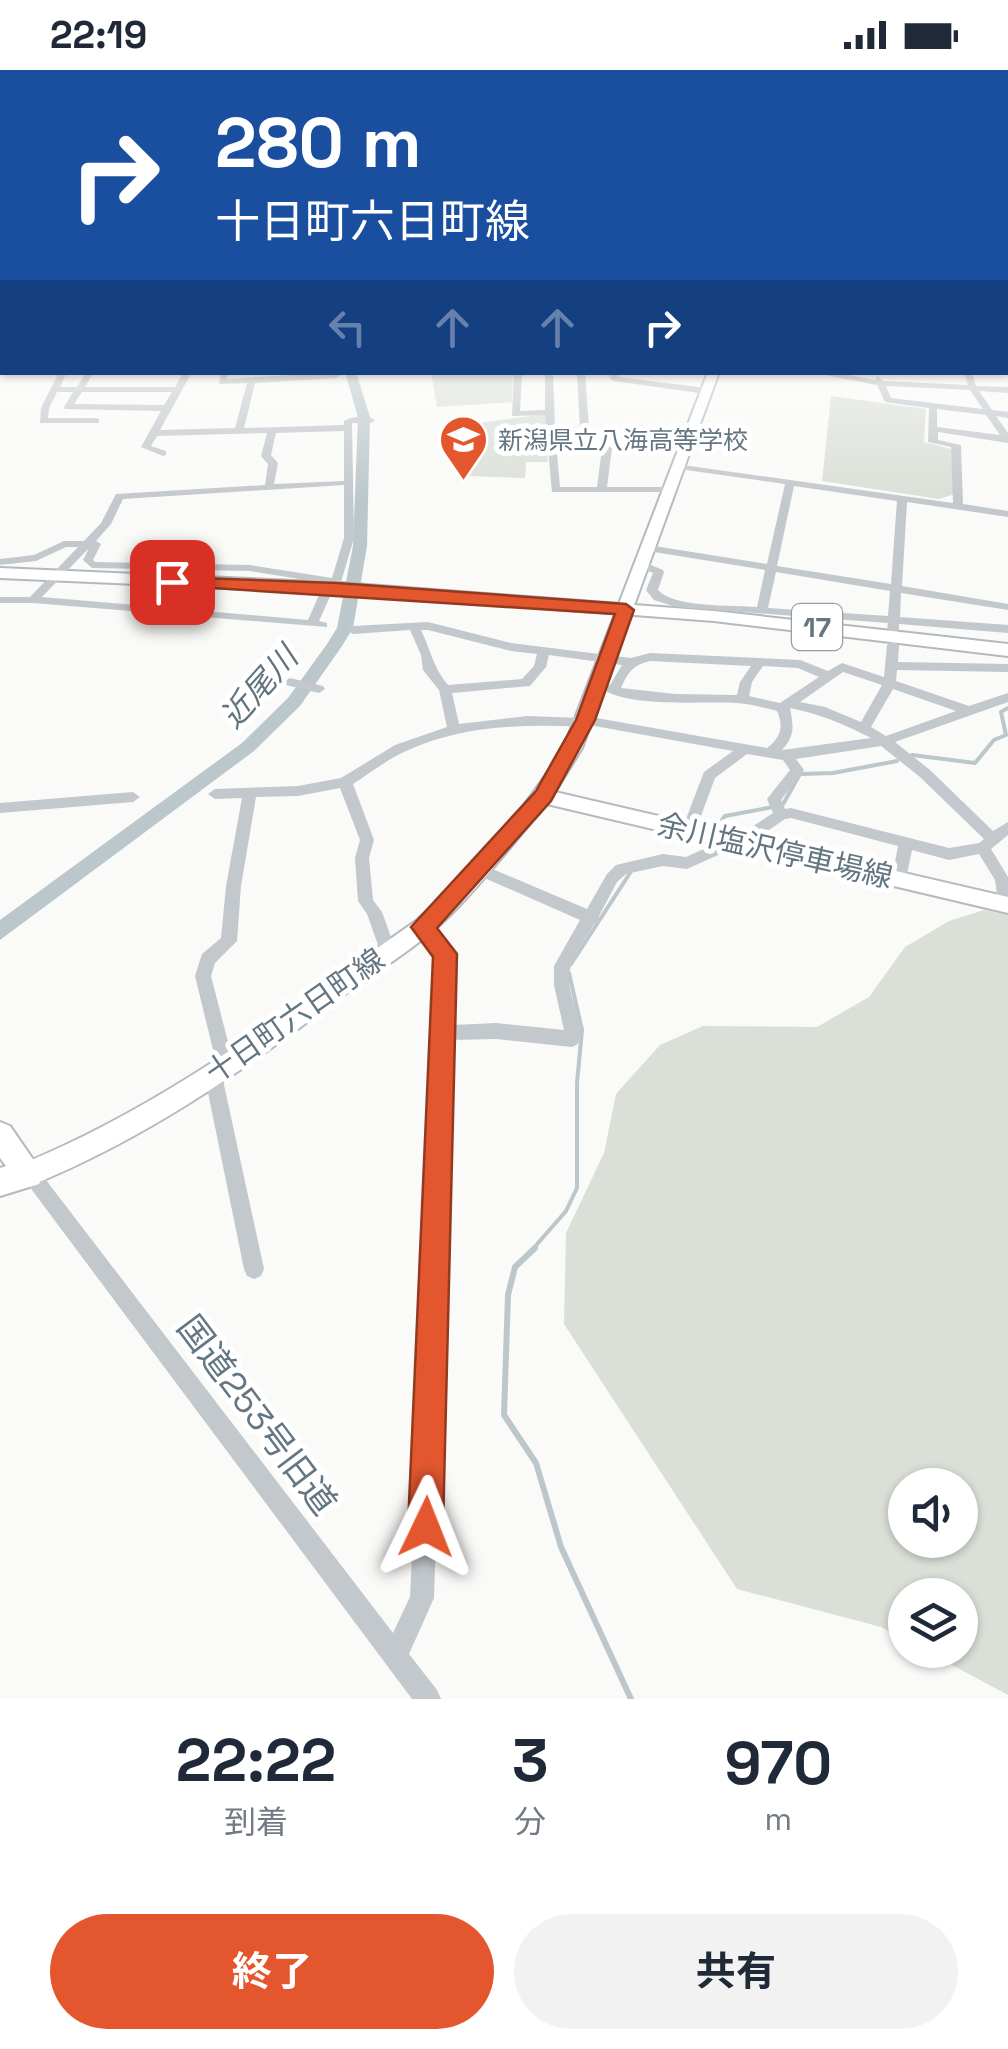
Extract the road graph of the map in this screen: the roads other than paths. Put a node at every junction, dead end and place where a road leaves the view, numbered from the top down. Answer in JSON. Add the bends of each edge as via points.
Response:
{"nodes":[{"id":1,"x":62,"y":375,"type":"edge"},
{"id":2,"x":88,"y":375,"type":"edge"},
{"id":3,"x":187,"y":375,"type":"edge"},
{"id":4,"x":223,"y":375,"type":"edge"},
{"id":5,"x":336,"y":375,"type":"edge"},
{"id":6,"x":580,"y":375,"type":"edge"},
{"id":7,"x":614,"y":375,"type":"edge"},
{"id":8,"x":845,"y":375,"type":"edge"},
{"id":9,"x":969,"y":375,"type":"edge"},
{"id":10,"x":518,"y":376,"type":"edge"},
{"id":11,"x":549,"y":376,"type":"edge"},
{"id":12,"x":257,"y":378,"type":"edge"},
{"id":13,"x":878,"y":378,"type":"edge"},
{"id":14,"x":710,"y":382,"type":"edge"},
{"id":15,"x":55,"y":389,"type":"junction"},
{"id":16,"x":80,"y":389,"type":"junction"},
{"id":17,"x":973,"y":389,"type":"junction"},
{"id":18,"x":178,"y":390,"type":"junction"},
{"id":19,"x":1008,"y":390,"type":"edge"},
{"id":20,"x":932,"y":406,"type":"junction"},
{"id":21,"x":167,"y":408,"type":"junction"},
{"id":22,"x":549,"y":412,"type":"junction"},
{"id":23,"x":992,"y":415,"type":"junction"},
{"id":24,"x":1008,"y":415,"type":"edge"},
{"id":25,"x":370,"y":420,"type":"dead end"},
{"id":26,"x":96,"y":422,"type":"dead end"},
{"id":27,"x":349,"y":424,"type":"junction"},
{"id":28,"x":552,"y":428,"type":"junction"},
{"id":29,"x":933,"y":429,"type":"junction"},
{"id":30,"x":272,"y":430,"type":"junction"},
{"id":31,"x":239,"y":431,"type":"junction"},
{"id":32,"x":584,"y":432,"type":"junction"},
{"id":33,"x":154,"y":433,"type":"junction"},
{"id":34,"x":1008,"y":440,"type":"edge"},
{"id":35,"x":686,"y":443,"type":"junction"},
{"id":36,"x":607,"y":448,"type":"dead end"},
{"id":37,"x":163,"y":453,"type":"dead end"},
{"id":38,"x":678,"y":466,"type":"junction"},
{"id":39,"x":342,"y":483,"type":"dead end"},
{"id":40,"x":790,"y":483,"type":"junction"},
{"id":41,"x":269,"y":488,"type":"junction"},
{"id":42,"x":602,"y":490,"type":"junction"},
{"id":43,"x":670,"y":490,"type":"junction"},
{"id":44,"x":902,"y":499,"type":"junction"},
{"id":45,"x":958,"y":507,"type":"junction"},
{"id":46,"x":1008,"y":514,"type":"edge"},
{"id":47,"x":85,"y":544,"type":"junction"},
{"id":48,"x":645,"y":557,"type":"junction"},
{"id":49,"x":0,"y":562,"type":"edge"},
{"id":50,"x":771,"y":569,"type":"junction"},
{"id":51,"x":0,"y":573,"type":"edge"},
{"id":52,"x":56,"y":577,"type":"junction"},
{"id":53,"x":336,"y":586,"type":"junction"},
{"id":54,"x":896,"y":589,"type":"junction"},
{"id":55,"x":0,"y":600,"type":"edge"},
{"id":56,"x":33,"y":600,"type":"junction"},
{"id":57,"x":1008,"y":607,"type":"edge"},
{"id":58,"x":626,"y":610,"type":"junction"},
{"id":59,"x":762,"y":610,"type":"junction"},
{"id":60,"x":894,"y":626,"type":"junction"},
{"id":61,"x":414,"y":628,"type":"junction"},
{"id":62,"x":1008,"y":629,"type":"edge"},
{"id":63,"x":354,"y":630,"type":"dead end"},
{"id":64,"x":893,"y":645,"type":"dead end"},
{"id":65,"x":1008,"y":650,"type":"edge"},
{"id":66,"x":544,"y":651,"type":"junction"},
{"id":67,"x":607,"y":657,"type":"junction"},
{"id":68,"x":631,"y":662,"type":"junction"},
{"id":69,"x":759,"y":663,"type":"junction"},
{"id":70,"x":894,"y":666,"type":"junction"},
{"id":71,"x":1008,"y":668,"type":"edge"},
{"id":72,"x":828,"y":676,"type":"junction"},
{"id":73,"x":290,"y":682,"type":"dead end"},
{"id":74,"x":890,"y":683,"type":"junction"},
{"id":75,"x":319,"y":689,"type":"dead end"},
{"id":76,"x":445,"y":689,"type":"junction"},
{"id":77,"x":605,"y":689,"type":"junction"},
{"id":78,"x":1008,"y":698,"type":"edge"},
{"id":79,"x":742,"y":699,"type":"junction"},
{"id":80,"x":786,"y":706,"type":"junction"},
{"id":81,"x":966,"y":710,"type":"junction"},
{"id":82,"x":585,"y":722,"type":"junction"},
{"id":83,"x":454,"y":728,"type":"junction"},
{"id":84,"x":864,"y":728,"type":"junction"},
{"id":85,"x":888,"y":740,"type":"junction"},
{"id":86,"x":743,"y":750,"type":"junction"},
{"id":87,"x":768,"y":754,"type":"junction"},
{"id":88,"x":787,"y":756,"type":"junction"},
{"id":89,"x":345,"y":782,"type":"junction"},
{"id":90,"x":250,"y":793,"type":"junction"},
{"id":91,"x":216,"y":794,"type":"dead end"},
{"id":92,"x":543,"y":796,"type":"junction"},
{"id":93,"x":134,"y":797,"type":"dead end"},
{"id":94,"x":0,"y":808,"type":"edge"},
{"id":95,"x":781,"y":814,"type":"junction"},
{"id":96,"x":1008,"y":826,"type":"edge"},
{"id":97,"x":688,"y":832,"type":"junction"},
{"id":98,"x":906,"y":843,"type":"junction"},
{"id":99,"x":739,"y":844,"type":"junction"},
{"id":100,"x":988,"y":844,"type":"junction"},
{"id":101,"x":478,"y":870,"type":"junction"},
{"id":102,"x":900,"y":880,"type":"junction"},
{"id":103,"x":1006,"y":905,"type":"edge"},
{"id":104,"x":592,"y":918,"type":"junction"},
{"id":105,"x":422,"y":927,"type":"junction"},
{"id":106,"x":388,"y":951,"type":"junction"},
{"id":107,"x":445,"y":1034,"type":"junction"},
{"id":108,"x":219,"y":1069,"type":"junction"},
{"id":109,"x":0,"y":1136,"type":"edge"},
{"id":110,"x":29,"y":1174,"type":"junction"},
{"id":111,"x":0,"y":1182,"type":"edge"},
{"id":112,"x":254,"y":1270,"type":"dead end"},
{"id":113,"x":396,"y":1654,"type":"junction"},
{"id":114,"x":428,"y":1699,"type":"edge"}],
"edges":[{"from":1,"to":15,"type":"street"},
{"from":2,"to":16,"type":"street"},
{"from":3,"to":18,"type":"street"},
{"from":4,"to":12,"type":"street","via":[[222,382]]},
{"from":5,"to":12,"type":"street"},
{"from":6,"to":32,"type":"street"},
{"from":7,"to":14,"type":"street"},
{"from":8,"to":13,"type":"street"},
{"from":9,"to":17,"type":"street"},
{"from":10,"to":11,"type":"street"},
{"from":10,"to":22,"type":"street","via":[[515,414]]},
{"from":11,"to":22,"type":"street"},
{"from":12,"to":31,"type":"street"},
{"from":13,"to":17,"type":"street"},
{"from":13,"to":20,"type":"street","via":[[888,400]]},
{"from":14,"to":35,"type":"main road","name":"十日町六日町線"},
{"from":15,"to":16,"type":"street"},
{"from":15,"to":26,"type":"street","via":[[43,421]]},
{"from":16,"to":18,"type":"street"},
{"from":16,"to":21,"type":"street","via":[[68,407]]},
{"from":17,"to":19,"type":"street"},
{"from":17,"to":23,"type":"street"},
{"from":18,"to":21,"type":"street"},
{"from":20,"to":23,"type":"street"},
{"from":20,"to":29,"type":"street"},
{"from":21,"to":33,"type":"street"},
{"from":22,"to":28,"type":"street"},
{"from":23,"to":24,"type":"street"},
{"from":23,"to":34,"type":"street"},
{"from":25,"to":27,"type":"street"},
{"from":27,"to":30,"type":"street"},
{"from":27,"to":53,"type":"street","via":[[350,538]]},
{"from":28,"to":32,"type":"street"},
{"from":28,"to":42,"type":"street","via":[[554,490]]},
{"from":29,"to":34,"type":"street"},
{"from":29,"to":45,"type":"street","via":[[934,442],[956,445]]},
{"from":30,"to":31,"type":"street"},
{"from":30,"to":41,"type":"street"},
{"from":31,"to":33,"type":"street"},
{"from":32,"to":35,"type":"street"},
{"from":33,"to":37,"type":"street","via":[[146,448]]},
{"from":35,"to":38,"type":"main road","name":"十日町六日町線"},
{"from":36,"to":42,"type":"street"},
{"from":38,"to":40,"type":"street"},
{"from":38,"to":43,"type":"main road","name":"十日町六日町線"},
{"from":39,"to":41,"type":"street"},
{"from":40,"to":44,"type":"street"},
{"from":40,"to":50,"type":"street"},
{"from":41,"to":47,"type":"street","via":[[119,496],[106,524]]},
{"from":42,"to":43,"type":"street"},
{"from":43,"to":48,"type":"main road","name":"十日町六日町線"},
{"from":44,"to":45,"type":"street"},
{"from":44,"to":54,"type":"street"},
{"from":45,"to":46,"type":"street"},
{"from":47,"to":49,"type":"street"},
{"from":47,"to":52,"type":"street"},
{"from":47,"to":53,"type":"street","via":[[96,544],[92,565],[250,568]]},
{"from":48,"to":50,"type":"street"},
{"from":48,"to":58,"type":"main road","name":"十日町六日町線"},
{"from":48,"to":59,"type":"street","via":[[659,572],[652,590],[658,598]]},
{"from":50,"to":54,"type":"street"},
{"from":50,"to":59,"type":"street"},
{"from":51,"to":52,"type":"highway","number":"17"},
{"from":52,"to":53,"type":"highway","number":"17"},
{"from":52,"to":56,"type":"street"},
{"from":53,"to":56,"type":"street","via":[[318,624]]},
{"from":53,"to":58,"type":"highway","number":"17"},
{"from":54,"to":57,"type":"street"},
{"from":54,"to":60,"type":"street"},
{"from":55,"to":56,"type":"street"},
{"from":58,"to":65,"type":"highway","number":"17"},
{"from":58,"to":67,"type":"main road","name":"十日町六日町線"},
{"from":59,"to":60,"type":"street"},
{"from":60,"to":62,"type":"street"},
{"from":61,"to":63,"type":"street"},
{"from":61,"to":66,"type":"street"},
{"from":61,"to":76,"type":"street","via":[[428,670]]},
{"from":64,"to":70,"type":"street"},
{"from":66,"to":67,"type":"street"},
{"from":66,"to":76,"type":"street","via":[[526,684]]},
{"from":67,"to":68,"type":"street"},
{"from":67,"to":77,"type":"main road","name":"十日町六日町線"},
{"from":68,"to":69,"type":"street","via":[[650,657]]},
{"from":68,"to":77,"type":"street"},
{"from":69,"to":72,"type":"street","via":[[800,664]]},
{"from":69,"to":79,"type":"street"},
{"from":70,"to":71,"type":"street"},
{"from":70,"to":74,"type":"street"},
{"from":72,"to":74,"type":"street","via":[[842,667]]},
{"from":72,"to":80,"type":"street"},
{"from":73,"to":75,"type":"street"},
{"from":74,"to":81,"type":"street"},
{"from":74,"to":84,"type":"street"},
{"from":76,"to":83,"type":"street"},
{"from":77,"to":79,"type":"street","via":[[660,701],[689,695]]},
{"from":77,"to":82,"type":"main road","name":"十日町六日町線"},
{"from":78,"to":81,"type":"street"},
{"from":79,"to":80,"type":"street"},
{"from":80,"to":84,"type":"street","via":[[817,707]]},
{"from":80,"to":87,"type":"street","via":[[788,734]]},
{"from":81,"to":85,"type":"street"},
{"from":82,"to":83,"type":"street"},
{"from":82,"to":86,"type":"street"},
{"from":82,"to":92,"type":"main road","name":"十日町六日町線"},
{"from":83,"to":89,"type":"street","via":[[400,748]]},
{"from":84,"to":85,"type":"street"},
{"from":85,"to":88,"type":"street"},
{"from":85,"to":100,"type":"street"},
{"from":86,"to":87,"type":"street"},
{"from":86,"to":97,"type":"street","via":[[709,774]]},
{"from":87,"to":88,"type":"street"},
{"from":88,"to":95,"type":"street","via":[[797,770],[774,800]]},
{"from":89,"to":90,"type":"street"},
{"from":89,"to":106,"type":"street","via":[[368,840],[362,858],[366,901]]},
{"from":90,"to":91,"type":"street"},
{"from":90,"to":108,"type":"street","via":[[228,906],[228,941],[208,958],[203,976]]},
{"from":92,"to":97,"type":"main road","name":"余川塩沢停車場線"},
{"from":92,"to":101,"type":"main road","name":"十日町六日町線"},
{"from":93,"to":94,"type":"street"},
{"from":95,"to":98,"type":"street"},
{"from":95,"to":99,"type":"street"},
{"from":96,"to":100,"type":"street"},
{"from":97,"to":99,"type":"main road","name":"余川塩沢停車場線"},
{"from":98,"to":100,"type":"street","via":[[950,854]]},
{"from":98,"to":102,"type":"street"},
{"from":99,"to":102,"type":"main road","name":"余川塩沢停車場線"},
{"from":99,"to":104,"type":"street","via":[[687,863],[662,860],[622,869]]},
{"from":100,"to":103,"type":"street"},
{"from":101,"to":104,"type":"street"},
{"from":101,"to":105,"type":"main road","name":"十日町六日町線"},
{"from":102,"to":103,"type":"main road","name":"余川塩沢停車場線"},
{"from":104,"to":107,"type":"street","via":[[562,966],[572,1039],[496,1031]]},
{"from":105,"to":106,"type":"main road","name":"十日町六日町線"},
{"from":105,"to":107,"type":"street","via":[[445,954]]},
{"from":106,"to":108,"type":"main road","name":"十日町六日町線"},
{"from":107,"to":113,"type":"street","via":[[422,1598]]},
{"from":108,"to":110,"type":"main road","name":"十日町六日町線","via":[[104,1142]]},
{"from":108,"to":112,"type":"street"},
{"from":109,"to":110,"type":"highway"},
{"from":110,"to":111,"type":"highway"},
{"from":110,"to":113,"type":"street","name":"国道253号旧道"},
{"from":113,"to":114,"type":"street","name":"国道253号旧道"}]}
